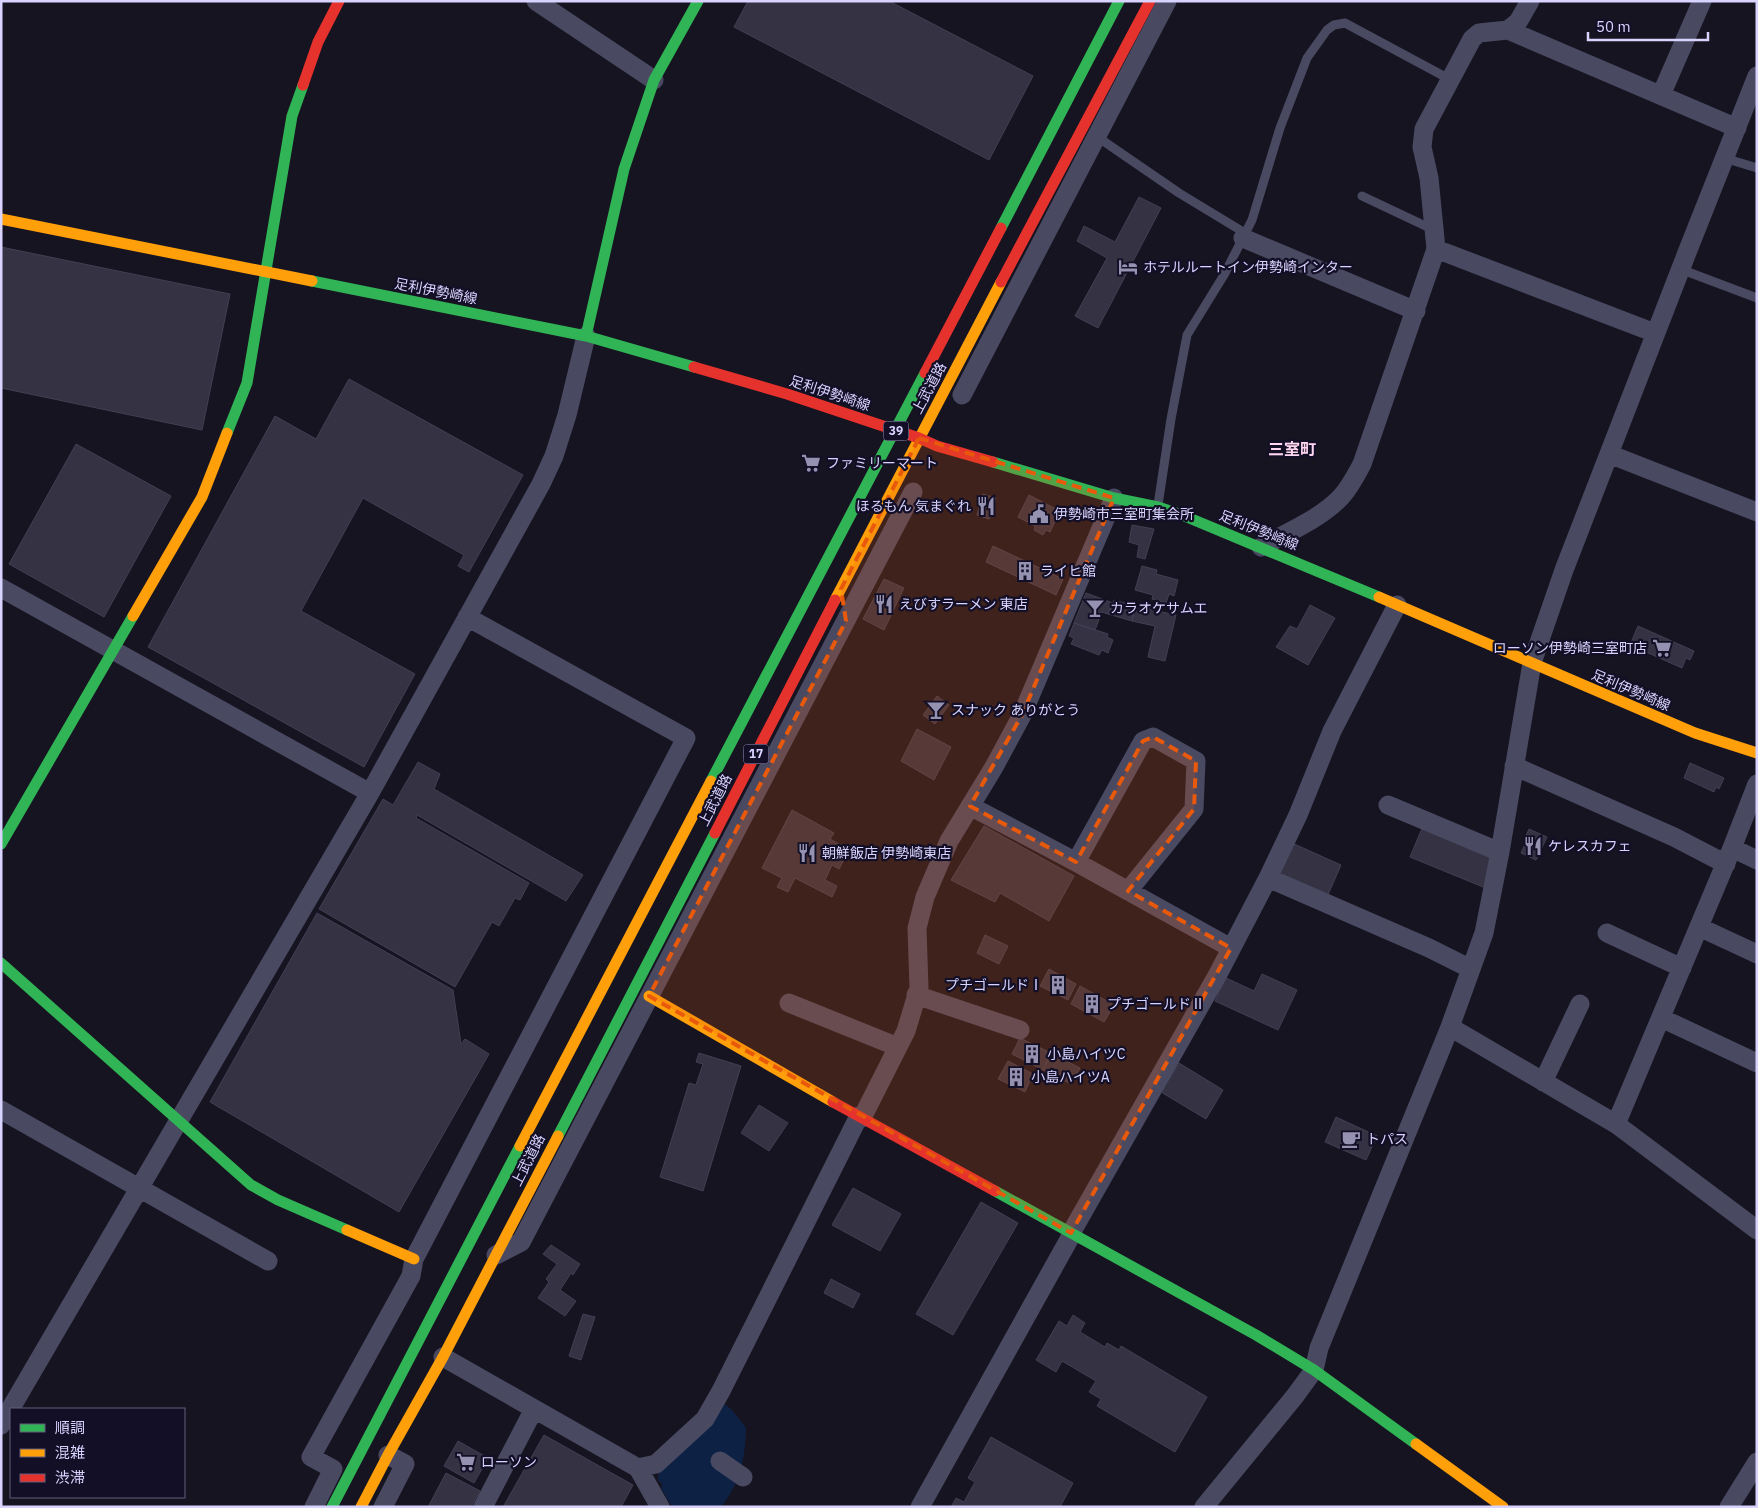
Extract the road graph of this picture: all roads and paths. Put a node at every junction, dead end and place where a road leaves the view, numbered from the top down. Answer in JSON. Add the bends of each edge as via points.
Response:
{"nodes":[{"id":1,"x":339,"y":1,"type":"edge"},
{"id":2,"x":536,"y":1,"type":"edge"},
{"id":3,"x":698,"y":1,"type":"edge"},
{"id":4,"x":1119,"y":1,"type":"edge"},
{"id":5,"x":1150,"y":1,"type":"edge"},
{"id":6,"x":1167,"y":1,"type":"edge"},
{"id":7,"x":1530,"y":1,"type":"edge"},
{"id":8,"x":1702,"y":1,"type":"edge"},
{"id":9,"x":1508,"y":30,"type":"junction"},
{"id":10,"x":1757,"y":76,"type":"edge"},
{"id":11,"x":654,"y":80,"type":"junction"},
{"id":12,"x":1451,"y":80,"type":"junction"},
{"id":13,"x":1661,"y":95,"type":"junction"},
{"id":14,"x":1737,"y":128,"type":"junction"},
{"id":15,"x":1096,"y":136,"type":"junction"},
{"id":16,"x":1724,"y":158,"type":"junction"},
{"id":17,"x":1757,"y":168,"type":"edge"},
{"id":18,"x":1362,"y":196,"type":"dead end"},
{"id":19,"x":1,"y":219,"type":"edge"},
{"id":20,"x":1244,"y":235,"type":"junction"},
{"id":21,"x":1436,"y":240,"type":"junction"},
{"id":22,"x":1034,"y":257,"type":"junction"},
{"id":23,"x":1680,"y":269,"type":"junction"},
{"id":24,"x":1008,"y":271,"type":"junction"},
{"id":25,"x":265,"y":273,"type":"junction"},
{"id":26,"x":1757,"y":298,"type":"edge"},
{"id":27,"x":1416,"y":312,"type":"junction"},
{"id":28,"x":1655,"y":333,"type":"junction"},
{"id":29,"x":586,"y":336,"type":"junction"},
{"id":30,"x":962,"y":395,"type":"dead end"},
{"id":31,"x":896,"y":431,"type":"junction"},
{"id":32,"x":919,"y":438,"type":"junction"},
{"id":33,"x":1608,"y":454,"type":"junction"},
{"id":34,"x":913,"y":492,"type":"dead end"},
{"id":35,"x":1114,"y":498,"type":"junction"},
{"id":36,"x":1158,"y":507,"type":"junction"},
{"id":37,"x":1757,"y":512,"type":"edge"},
{"id":38,"x":1261,"y":547,"type":"junction"},
{"id":39,"x":1,"y":588,"type":"edge"},
{"id":40,"x":841,"y":589,"type":"junction"},
{"id":41,"x":1397,"y":605,"type":"junction"},
{"id":42,"x":468,"y":617,"type":"junction"},
{"id":43,"x":846,"y":621,"type":"junction"},
{"id":44,"x":113,"y":651,"type":"junction"},
{"id":45,"x":1532,"y":663,"type":"junction"},
{"id":46,"x":1757,"y":754,"type":"edge"},
{"id":47,"x":1514,"y":766,"type":"junction"},
{"id":48,"x":1757,"y":784,"type":"edge"},
{"id":49,"x":370,"y":793,"type":"junction"},
{"id":50,"x":1388,"y":805,"type":"dead end"},
{"id":51,"x":970,"y":806,"type":"junction"},
{"id":52,"x":1,"y":844,"type":"edge"},
{"id":53,"x":1500,"y":852,"type":"junction"},
{"id":54,"x":1729,"y":856,"type":"junction"},
{"id":55,"x":1757,"y":860,"type":"edge"},
{"id":56,"x":1076,"y":862,"type":"junction"},
{"id":57,"x":1268,"y":878,"type":"junction"},
{"id":58,"x":1128,"y":891,"type":"junction"},
{"id":59,"x":1699,"y":927,"type":"junction"},
{"id":60,"x":1607,"y":933,"type":"dead end"},
{"id":61,"x":1231,"y":948,"type":"junction"},
{"id":62,"x":1757,"y":954,"type":"edge"},
{"id":63,"x":1,"y":962,"type":"edge"},
{"id":64,"x":1682,"y":968,"type":"junction"},
{"id":65,"x":1471,"y":969,"type":"junction"},
{"id":66,"x":916,"y":995,"type":"junction"},
{"id":67,"x":649,"y":996,"type":"junction"},
{"id":68,"x":788,"y":1003,"type":"dead end"},
{"id":69,"x":1580,"y":1004,"type":"dead end"},
{"id":70,"x":1660,"y":1018,"type":"junction"},
{"id":71,"x":1450,"y":1027,"type":"junction"},
{"id":72,"x":1020,"y":1030,"type":"dead end"},
{"id":73,"x":898,"y":1047,"type":"junction"},
{"id":74,"x":1757,"y":1063,"type":"edge"},
{"id":75,"x":1543,"y":1082,"type":"junction"},
{"id":76,"x":1,"y":1110,"type":"edge"},
{"id":77,"x":861,"y":1117,"type":"junction"},
{"id":78,"x":179,"y":1121,"type":"junction"},
{"id":79,"x":1616,"y":1124,"type":"junction"},
{"id":80,"x":139,"y":1189,"type":"junction"},
{"id":81,"x":1757,"y":1230,"type":"edge"},
{"id":82,"x":1072,"y":1233,"type":"junction"},
{"id":83,"x":496,"y":1255,"type":"junction"},
{"id":84,"x":414,"y":1258,"type":"junction"},
{"id":85,"x":268,"y":1261,"type":"dead end"},
{"id":86,"x":443,"y":1357,"type":"junction"},
{"id":87,"x":1314,"y":1370,"type":"junction"},
{"id":88,"x":11,"y":1408,"type":"edge"},
{"id":89,"x":534,"y":1408,"type":"junction"},
{"id":90,"x":10,"y":1410,"type":"edge"},
{"id":91,"x":1,"y":1425,"type":"edge"},
{"id":92,"x":388,"y":1455,"type":"junction"},
{"id":93,"x":720,"y":1461,"type":"dead end"},
{"id":94,"x":1757,"y":1462,"type":"edge"},
{"id":95,"x":638,"y":1468,"type":"junction"},
{"id":96,"x":743,"y":1477,"type":"dead end"},
{"id":97,"x":314,"y":1507,"type":"edge"},
{"id":98,"x":332,"y":1507,"type":"edge"},
{"id":99,"x":361,"y":1507,"type":"edge"},
{"id":100,"x":383,"y":1507,"type":"edge"},
{"id":101,"x":483,"y":1507,"type":"edge"},
{"id":102,"x":660,"y":1507,"type":"edge"},
{"id":103,"x":920,"y":1507,"type":"edge"},
{"id":104,"x":1204,"y":1507,"type":"edge"},
{"id":105,"x":1503,"y":1507,"type":"edge"},
{"id":106,"x":1729,"y":1507,"type":"edge"}],
"edges":[{"from":1,"to":25,"type":"main road","via":[[318,42],[292,116]]},
{"from":2,"to":11,"type":"street"},
{"from":3,"to":11,"type":"main road"},
{"from":4,"to":31,"type":"main road","name":"上武道路","number":"17"},
{"from":5,"to":24,"type":"main road","name":"上武道路","number":"17"},
{"from":6,"to":15,"type":"street"},
{"from":7,"to":9,"type":"street","via":[[1518,22]]},
{"from":8,"to":13,"type":"street"},
{"from":9,"to":12,"type":"street","via":[[1479,33],[1472,39]]},
{"from":9,"to":13,"type":"street"},
{"from":10,"to":14,"type":"street"},
{"from":11,"to":29,"type":"main road","via":[[624,169]]},
{"from":12,"to":20,"type":"lane","via":[[1345,23],[1334,24],[1307,58],[1280,128],[1252,220]]},
{"from":12,"to":21,"type":"street","via":[[1422,138]]},
{"from":13,"to":14,"type":"street"},
{"from":14,"to":16,"type":"street"},
{"from":15,"to":20,"type":"lane"},
{"from":15,"to":22,"type":"street"},
{"from":16,"to":17,"type":"lane"},
{"from":16,"to":23,"type":"street"},
{"from":18,"to":21,"type":"lane"},
{"from":19,"to":25,"type":"main road","name":"足利伊勢崎線","number":"39"},
{"from":20,"to":27,"type":"street"},
{"from":20,"to":36,"type":"lane","via":[[1187,335]]},
{"from":21,"to":27,"type":"street"},
{"from":21,"to":28,"type":"street"},
{"from":22,"to":24,"type":"street"},
{"from":22,"to":30,"type":"street"},
{"from":23,"to":26,"type":"lane"},
{"from":23,"to":28,"type":"street"},
{"from":24,"to":32,"type":"main road","name":"上武道路","number":"17"},
{"from":25,"to":29,"type":"main road","name":"足利伊勢崎線","number":"39"},
{"from":25,"to":44,"type":"main road","via":[[247,383],[209,479]]},
{"from":27,"to":38,"type":"street","via":[[1362,464],[1348,488],[1327,509]]},
{"from":28,"to":33,"type":"street"},
{"from":29,"to":31,"type":"main road","name":"足利伊勢崎線","number":"39","via":[[787,394]]},
{"from":29,"to":42,"type":"street","via":[[554,456]]},
{"from":31,"to":32,"type":"main road","name":"足利伊勢崎線","number":"39"},
{"from":31,"to":98,"type":"main road","name":"上武道路","number":"17"},
{"from":32,"to":35,"type":"main road","name":"足利伊勢崎線","number":"39"},
{"from":32,"to":40,"type":"main road","name":"上武道路","number":"17"},
{"from":33,"to":37,"type":"street"},
{"from":33,"to":45,"type":"street"},
{"from":34,"to":43,"type":"street"},
{"from":35,"to":36,"type":"main road","name":"足利伊勢崎線","number":"39"},
{"from":35,"to":51,"type":"street","via":[[1022,715]]},
{"from":36,"to":38,"type":"main road","name":"足利伊勢崎線","number":"39"},
{"from":38,"to":41,"type":"main road","name":"足利伊勢崎線","number":"39"},
{"from":39,"to":44,"type":"street"},
{"from":40,"to":43,"type":"street"},
{"from":40,"to":83,"type":"main road","name":"上武道路","number":"17"},
{"from":41,"to":45,"type":"main road","name":"足利伊勢崎線","number":"39"},
{"from":41,"to":57,"type":"street","via":[[1332,731]]},
{"from":42,"to":49,"type":"street"},
{"from":42,"to":84,"type":"street","via":[[686,738]]},
{"from":43,"to":67,"type":"street"},
{"from":44,"to":49,"type":"street"},
{"from":44,"to":52,"type":"main road"},
{"from":45,"to":46,"type":"main road","name":"足利伊勢崎線","number":"39","via":[[1695,733]]},
{"from":45,"to":47,"type":"street"},
{"from":47,"to":53,"type":"street"},
{"from":47,"to":54,"type":"street","via":[[1626,818]]},
{"from":48,"to":54,"type":"street"},
{"from":49,"to":78,"type":"street"},
{"from":50,"to":53,"type":"street"},
{"from":51,"to":56,"type":"street"},
{"from":51,"to":66,"type":"street","via":[[949,841],[925,897],[917,928]]},
{"from":53,"to":65,"type":"street","via":[[1484,933]]},
{"from":54,"to":55,"type":"street"},
{"from":54,"to":59,"type":"street"},
{"from":56,"to":58,"type":"street"},
{"from":56,"to":58,"type":"street","via":[[1143,741],[1153,737],[1162,741],[1196,760],[1194,809]]},
{"from":57,"to":61,"type":"street"},
{"from":57,"to":65,"type":"street"},
{"from":58,"to":61,"type":"street"},
{"from":59,"to":62,"type":"street"},
{"from":59,"to":64,"type":"street"},
{"from":60,"to":64,"type":"street"},
{"from":61,"to":82,"type":"street"},
{"from":63,"to":78,"type":"main road"},
{"from":64,"to":70,"type":"street"},
{"from":65,"to":71,"type":"street"},
{"from":66,"to":72,"type":"street"},
{"from":66,"to":73,"type":"street"},
{"from":67,"to":77,"type":"main road"},
{"from":67,"to":83,"type":"street","via":[[521,1242]]},
{"from":68,"to":73,"type":"street"},
{"from":69,"to":75,"type":"street"},
{"from":70,"to":74,"type":"street"},
{"from":70,"to":79,"type":"street"},
{"from":71,"to":75,"type":"street"},
{"from":71,"to":87,"type":"street","via":[[1319,1348]]},
{"from":73,"to":77,"type":"street"},
{"from":75,"to":79,"type":"street"},
{"from":76,"to":80,"type":"street"},
{"from":77,"to":82,"type":"main road"},
{"from":77,"to":95,"type":"street","via":[[705,1419],[656,1464]]},
{"from":78,"to":80,"type":"street"},
{"from":78,"to":84,"type":"main road","via":[[252,1184],[278,1200]]},
{"from":79,"to":81,"type":"street"},
{"from":80,"to":85,"type":"street"},
{"from":80,"to":88,"type":"street"},
{"from":82,"to":87,"type":"main road"},
{"from":82,"to":103,"type":"street"},
{"from":83,"to":86,"type":"main road","name":"上武道路","number":"17"},
{"from":84,"to":97,"type":"street","via":[[411,1276],[311,1457],[333,1469]]},
{"from":86,"to":89,"type":"street"},
{"from":86,"to":92,"type":"main road","name":"上武道路","number":"17"},
{"from":87,"to":104,"type":"street"},
{"from":87,"to":105,"type":"main road"},
{"from":89,"to":95,"type":"street"},
{"from":89,"to":101,"type":"street"},
{"from":90,"to":91,"type":"street"},
{"from":92,"to":99,"type":"main road","name":"上武道路","number":"17"},
{"from":92,"to":100,"type":"street","via":[[405,1464]]},
{"from":93,"to":96,"type":"street"},
{"from":94,"to":106,"type":"street"},
{"from":95,"to":102,"type":"street"}]}
